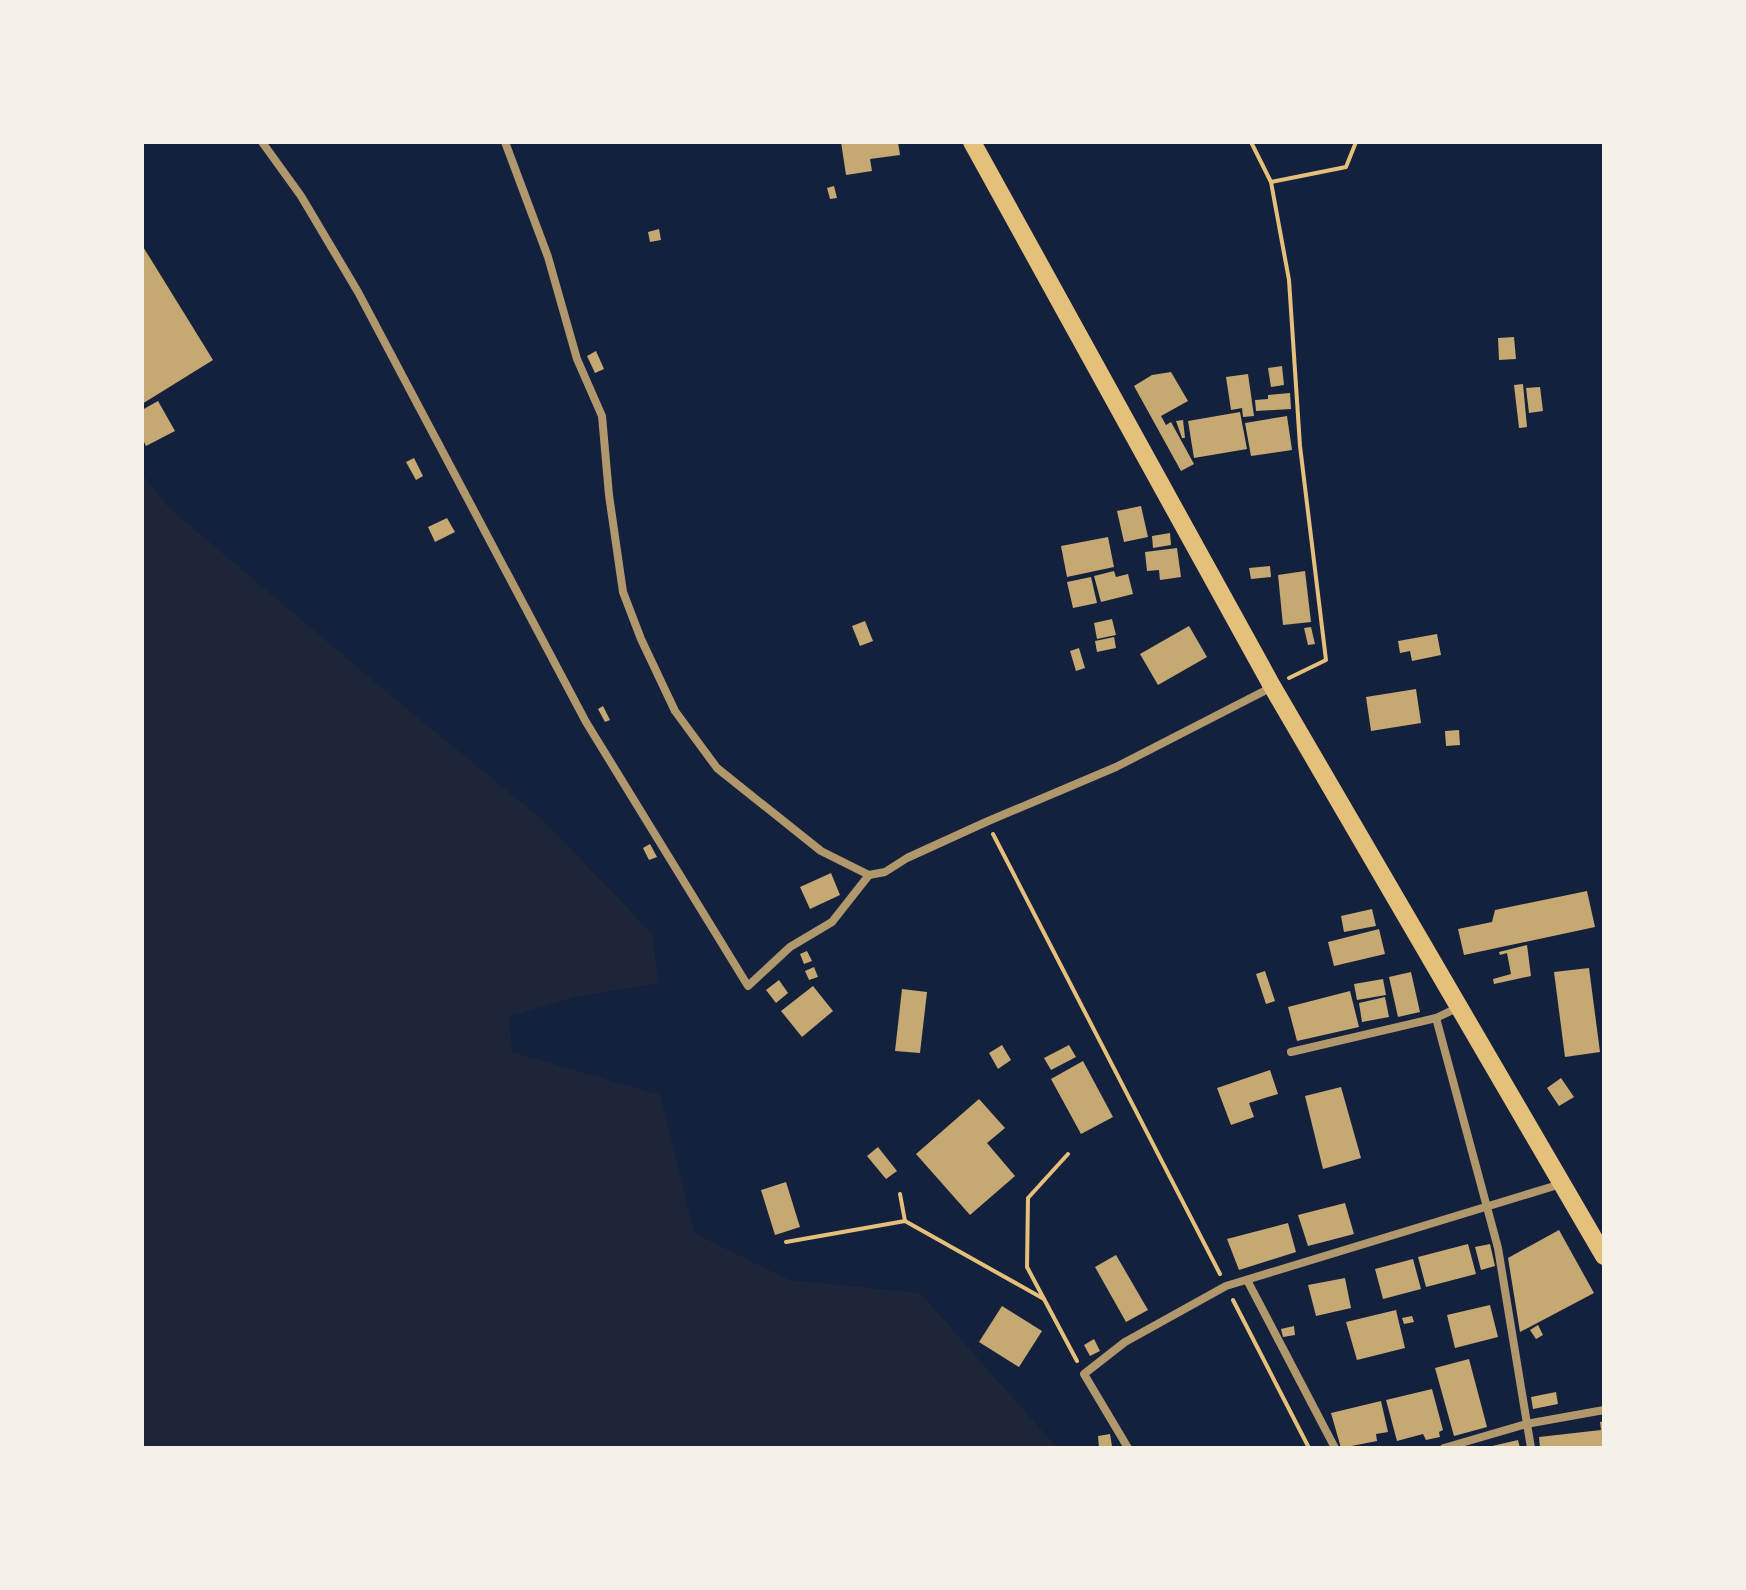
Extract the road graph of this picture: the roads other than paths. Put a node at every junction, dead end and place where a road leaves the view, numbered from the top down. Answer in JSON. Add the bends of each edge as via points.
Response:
{"nodes":[{"id":1,"x":262,"y":142,"type":"edge"},
{"id":2,"x":505,"y":142,"type":"edge"},
{"id":3,"x":972,"y":142,"type":"edge"},
{"id":4,"x":1272,"y":686,"type":"junction"},
{"id":5,"x":869,"y":875,"type":"junction"},
{"id":6,"x":1459,"y":1006,"type":"junction"},
{"id":7,"x":1436,"y":1018,"type":"junction"},
{"id":8,"x":1291,"y":1052,"type":"dead end"},
{"id":9,"x":1562,"y":1183,"type":"junction"},
{"id":10,"x":1486,"y":1208,"type":"junction"},
{"id":11,"x":1604,"y":1256,"type":"edge"},
{"id":12,"x":1247,"y":1280,"type":"junction"},
{"id":13,"x":1604,"y":1410,"type":"edge"},
{"id":14,"x":1526,"y":1424,"type":"junction"},
{"id":15,"x":1128,"y":1448,"type":"edge"},
{"id":16,"x":1335,"y":1448,"type":"edge"},
{"id":17,"x":1444,"y":1448,"type":"edge"},
{"id":18,"x":1531,"y":1448,"type":"edge"}],
"edges":[{"from":1,"to":5,"type":"street","via":[[358,292],[586,722],[748,986],[790,947],[832,922]]},
{"from":2,"to":5,"type":"street","via":[[548,257],[577,359],[602,416],[623,592],[675,711],[717,768],[821,851]]},
{"from":3,"to":4,"type":"highway"},
{"from":4,"to":5,"type":"street","via":[[1116,767]]},
{"from":4,"to":6,"type":"highway"},
{"from":6,"to":7,"type":"street"},
{"from":6,"to":9,"type":"highway"},
{"from":7,"to":8,"type":"street"},
{"from":7,"to":10,"type":"street"},
{"from":9,"to":10,"type":"street"},
{"from":9,"to":11,"type":"highway"},
{"from":10,"to":12,"type":"street"},
{"from":10,"to":14,"type":"street","via":[[1498,1248]]},
{"from":12,"to":15,"type":"street","via":[[1226,1286],[1125,1342],[1084,1374]]},
{"from":12,"to":16,"type":"street"},
{"from":13,"to":14,"type":"street"},
{"from":14,"to":17,"type":"street"},
{"from":14,"to":18,"type":"street"}]}
